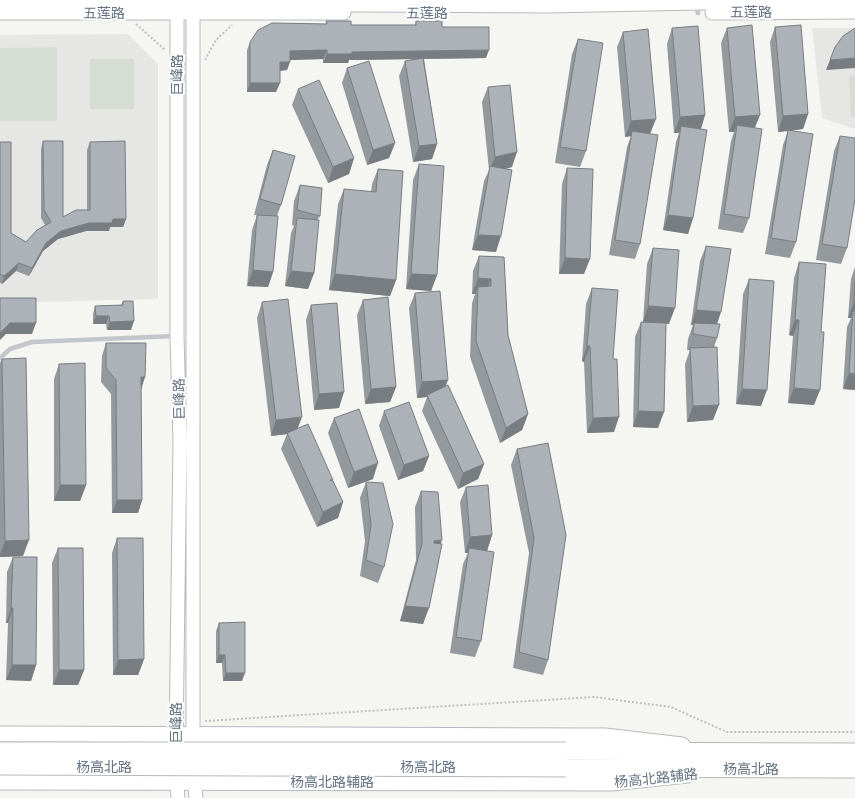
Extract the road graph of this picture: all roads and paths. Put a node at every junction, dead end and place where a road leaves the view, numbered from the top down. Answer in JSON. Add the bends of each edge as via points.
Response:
{"nodes":[{"id":1,"x":855,"y":0,"type":"edge"},
{"id":2,"x":0,"y":3,"type":"edge"},
{"id":3,"x":177,"y":5,"type":"edge"},
{"id":4,"x":193,"y":5,"type":"edge"},
{"id":5,"x":609,"y":6,"type":"edge"},
{"id":6,"x":696,"y":6,"type":"edge"},
{"id":7,"x":855,"y":12,"type":"edge"},
{"id":8,"x":0,"y":13,"type":"edge"},
{"id":9,"x":135,"y":23,"type":"dead end"},
{"id":10,"x":166,"y":52,"type":"dead end"},
{"id":11,"x":177,"y":336,"type":"junction"},
{"id":12,"x":0,"y":358,"type":"edge"},
{"id":13,"x":193,"y":728,"type":"junction"},
{"id":14,"x":855,"y":732,"type":"edge"},
{"id":15,"x":0,"y":734,"type":"edge"},
{"id":16,"x":176,"y":734,"type":"junction"},
{"id":17,"x":0,"y":751,"type":"edge"},
{"id":18,"x":734,"y":752,"type":"junction"},
{"id":19,"x":855,"y":752,"type":"edge"},
{"id":20,"x":566,"y":760,"type":"junction"},
{"id":21,"x":0,"y":766,"type":"edge"},
{"id":22,"x":735,"y":769,"type":"junction"},
{"id":23,"x":855,"y":769,"type":"edge"},
{"id":24,"x":0,"y":782,"type":"edge"},
{"id":25,"x":176,"y":782,"type":"junction"},
{"id":26,"x":194,"y":782,"type":"junction"},
{"id":27,"x":178,"y":798,"type":"edge"},
{"id":28,"x":196,"y":798,"type":"edge"}],
"edges":[{"from":1,"to":6,"type":"main road","name":"五莲路"},
{"from":2,"to":3,"type":"main road","name":"五莲路"},
{"from":3,"to":4,"type":"main road","name":"五莲路"},
{"from":3,"to":8,"type":"main road","name":"五莲路"},
{"from":3,"to":11,"type":"main road","name":"巨峰路"},
{"from":4,"to":5,"type":"main road","name":"五莲路"},
{"from":4,"to":13,"type":"main road","name":"巨峰路"},
{"from":5,"to":6,"type":"main road","name":"五莲路"},
{"from":6,"to":7,"type":"main road","name":"五莲路"},
{"from":9,"to":10,"type":"path","via":[[165,48]]},
{"from":11,"to":12,"type":"lane","via":[[32,342],[10,349]]},
{"from":11,"to":16,"type":"main road","name":"巨峰路","via":[[180,441]]},
{"from":13,"to":14,"type":"path","via":[[594,697],[671,707],[727,732]]},
{"from":13,"to":16,"type":"main road","name":"杨高北路辅路"},
{"from":13,"to":18,"type":"main road","name":"杨高北路辅路","via":[[605,736]]},
{"from":13,"to":26,"type":"main road","name":"巨峰路"},
{"from":15,"to":16,"type":"main road","name":"杨高北路辅路"},
{"from":16,"to":25,"type":"main road","name":"巨峰路"},
{"from":17,"to":20,"type":"highway","name":"杨高北路","bridge":true},
{"from":18,"to":19,"type":"highway","name":"杨高北路"},
{"from":18,"to":20,"type":"highway","name":"杨高北路"},
{"from":20,"to":21,"type":"highway","name":"杨高北路","bridge":true},
{"from":20,"to":22,"type":"highway","name":"杨高北路"},
{"from":22,"to":23,"type":"highway","name":"杨高北路"},
{"from":22,"to":26,"type":"main road","name":"杨高北路辅路","via":[[611,784]]},
{"from":24,"to":25,"type":"main road","name":"杨高北路辅路"},
{"from":25,"to":26,"type":"main road","name":"杨高北路辅路"},
{"from":25,"to":27,"type":"main road","name":"巨峰路"},
{"from":26,"to":28,"type":"main road","name":"巨峰路"}]}
